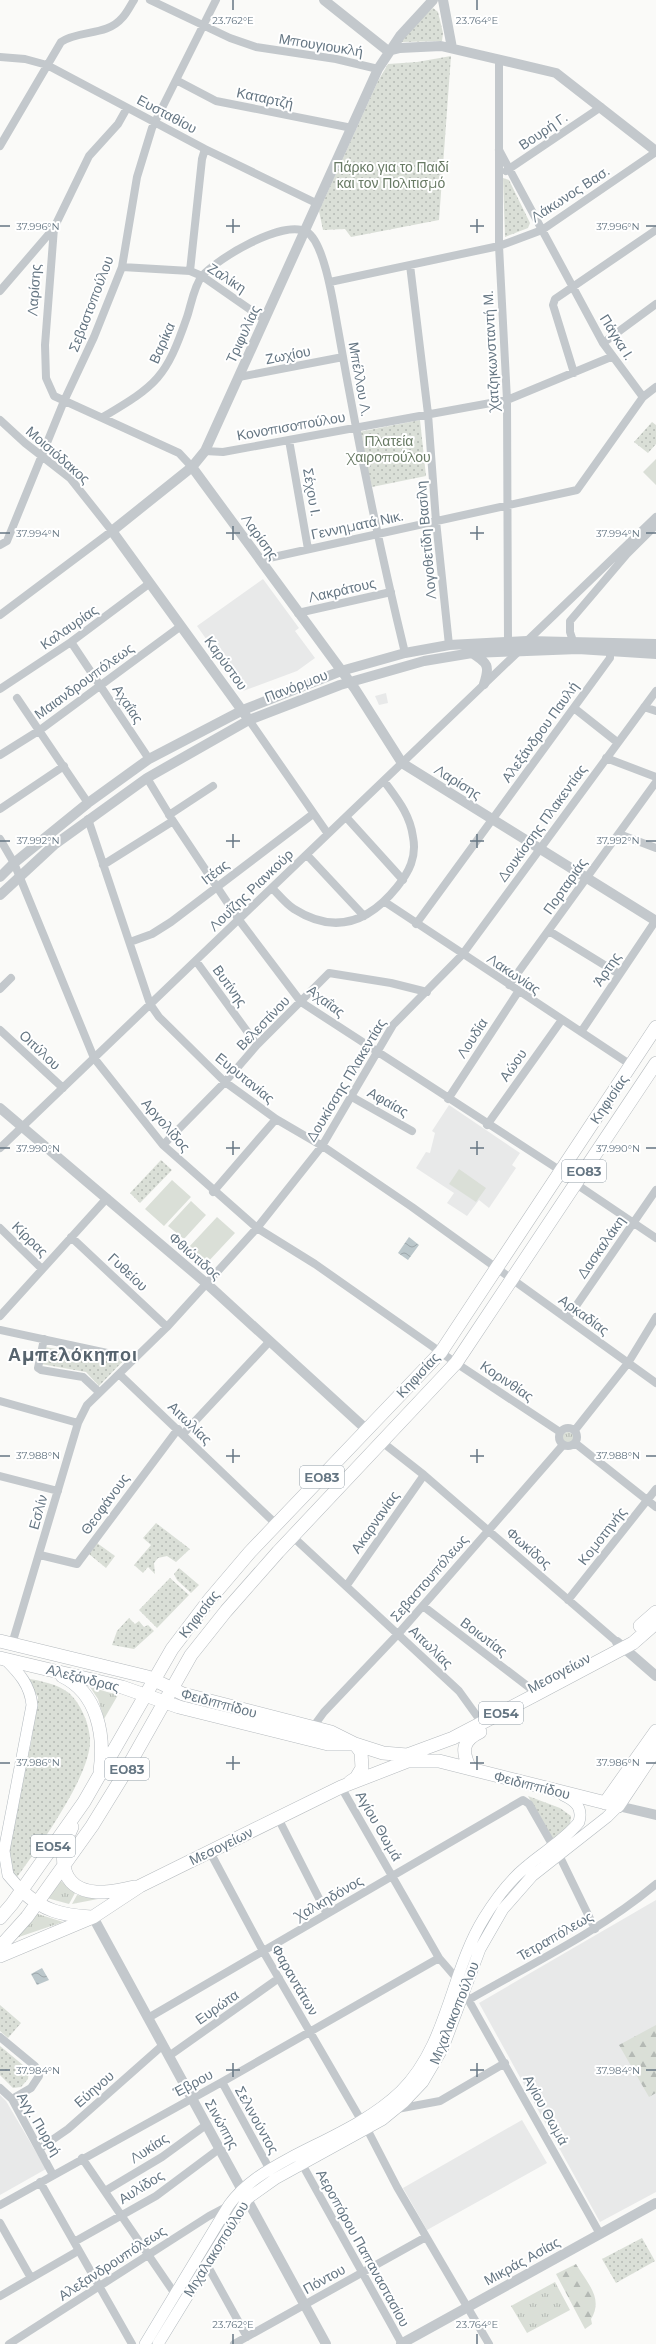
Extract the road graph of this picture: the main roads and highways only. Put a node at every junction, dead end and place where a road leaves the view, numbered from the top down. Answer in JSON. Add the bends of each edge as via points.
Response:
{"nodes":[{"id":1,"x":656,"y":1027,"type":"edge"},
{"id":2,"x":654,"y":1072,"type":"edge"},
{"id":3,"x":656,"y":1612,"type":"edge"},
{"id":4,"x":656,"y":1623,"type":"edge"},
{"id":5,"x":656,"y":1632,"type":"edge"},
{"id":6,"x":6,"y":1642,"type":"edge"},
{"id":7,"x":623,"y":1648,"type":"junction"},
{"id":8,"x":3,"y":1659,"type":"edge"},
{"id":9,"x":52,"y":1670,"type":"junction"},
{"id":10,"x":153,"y":1679,"type":"junction"},
{"id":11,"x":172,"y":1689,"type":"junction"},
{"id":12,"x":145,"y":1695,"type":"junction"},
{"id":13,"x":164,"y":1702,"type":"junction"},
{"id":14,"x":656,"y":1731,"type":"edge"},
{"id":15,"x":355,"y":1744,"type":"junction"},
{"id":16,"x":372,"y":1748,"type":"junction"},
{"id":17,"x":656,"y":1749,"type":"edge"},
{"id":18,"x":408,"y":1760,"type":"joint"},
{"id":19,"x":470,"y":1769,"type":"junction"},
{"id":20,"x":99,"y":1776,"type":"junction"},
{"id":21,"x":341,"y":1787,"type":"junction"},
{"id":22,"x":552,"y":1790,"type":"junction"},
{"id":23,"x":84,"y":1802,"type":"junction"},
{"id":24,"x":604,"y":1803,"type":"junction"},
{"id":25,"x":618,"y":1806,"type":"junction"},
{"id":26,"x":556,"y":1850,"type":"junction"},
{"id":27,"x":63,"y":1866,"type":"junction"},
{"id":28,"x":140,"y":1886,"type":"junction"},
{"id":29,"x":22,"y":1890,"type":"junction"},
{"id":30,"x":36,"y":1903,"type":"junction"},
{"id":31,"x":93,"y":1917,"type":"junction"},
{"id":32,"x":0,"y":1918,"type":"edge"},
{"id":33,"x":0,"y":1947,"type":"edge"},
{"id":34,"x":0,"y":1956,"type":"edge"},
{"id":35,"x":364,"y":2125,"type":"junction"},
{"id":36,"x":244,"y":2194,"type":"junction"},
{"id":37,"x":145,"y":2344,"type":"edge"},
{"id":38,"x":158,"y":2344,"type":"edge"}],
"edges":[{"from":1,"to":10,"type":"main road","name":"Κηφισίας","number":"ΕΟ83","via":[[441,1352],[277,1524],[210,1599],[164,1659]]},
{"from":2,"to":11,"type":"main road","name":"Κηφισίας","number":"ΕΟ83","via":[[456,1363],[292,1536],[226,1611],[191,1655]]},
{"from":3,"to":7,"type":"main road","name":"Μεσογείων","number":"ΕΟ54","via":[[638,1628]]},
{"from":4,"to":7,"type":"main road","name":"Μεσογείων","number":"ΕΟ54"},
{"from":5,"to":7,"type":"main road","name":"Μεσογείων","number":"ΕΟ54"},
{"from":6,"to":10,"type":"main road","name":"Αλεξάνδρας"},
{"from":7,"to":16,"type":"main road","name":"Μεσογείων","number":"ΕΟ54","via":[[530,1688],[418,1744]]},
{"from":7,"to":16,"type":"main road","name":"Μεσογείων","number":"ΕΟ54","via":[[481,1724],[425,1750],[407,1756],[383,1753]]},
{"from":7,"to":19,"type":"main road","name":"Μεσογείων","number":"ΕΟ54","via":[[472,1735],[466,1741],[463,1751]]},
{"from":8,"to":9,"type":"main road","name":"Αλεξάνδρας"},
{"from":8,"to":29,"type":"main road","via":[[21,1675],[31,1696],[32,1705],[4,1847],[8,1875]]},
{"from":9,"to":12,"type":"main road","name":"Αλεξάνδρας"},
{"from":9,"to":20,"type":"main road","via":[[77,1686],[93,1708],[101,1740]]},
{"from":10,"to":11,"type":"main road","name":"Φειδιππίδου"},
{"from":10,"to":12,"type":"main road","name":"Κηφισίας","number":"ΕΟ83"},
{"from":11,"to":13,"type":"main road","number":"ΕΟ83"},
{"from":11,"to":15,"type":"main road","name":"Φειδιππίδου","number":"ΕΟ54","via":[[331,1732]]},
{"from":12,"to":13,"type":"main road","name":"Αλεξάνδρας","number":"ΕΟ54"},
{"from":12,"to":20,"type":"main road","number":"ΕΟ54"},
{"from":13,"to":15,"type":"main road","name":"Φειδιππίδου","number":"ΕΟ54","via":[[328,1744]]},
{"from":13,"to":27,"type":"main road","number":"ΕΟ83","via":[[101,1812]]},
{"from":14,"to":24,"type":"main road"},
{"from":15,"to":16,"type":"main road","name":"Φειδιππίδου","number":"ΕΟ54"},
{"from":15,"to":21,"type":"main road","via":[[363,1757],[362,1768],[356,1778]]},
{"from":17,"to":25,"type":"main road","name":"Μιχαλακοπούλου"},
{"from":18,"to":19,"type":"main road","name":"Φειδιππίδου","via":[[427,1759]]},
{"from":18,"to":21,"type":"main road","name":"Μεσογείων"},
{"from":19,"to":22,"type":"main road","name":"Φειδιππίδου"},
{"from":20,"to":23,"type":"main road","number":"ΕΟ54"},
{"from":21,"to":28,"type":"main road","name":"Μεσογείων"},
{"from":22,"to":24,"type":"main road","name":"Φειδιππίδου"},
{"from":22,"to":26,"type":"main road","name":"Μιχαλακοπούλου","via":[[574,1800],[581,1816]]},
{"from":23,"to":27,"type":"main road","via":[[66,1842]]},
{"from":23,"to":29,"type":"main road","number":"ΕΟ54"},
{"from":24,"to":25,"type":"main road","name":"Φειδιππίδου"},
{"from":25,"to":26,"type":"main road","name":"Μιχαλακοπούλου","via":[[608,1817]]},
{"from":26,"to":35,"type":"main road","name":"Μιχαλακοπούλου","via":[[525,1868],[495,1902],[471,1944],[433,2044],[419,2070]]},
{"from":26,"to":35,"type":"main road","name":"Μιχαλακοπούλου","via":[[503,1909],[480,1949],[467,1996],[435,2063],[423,2082],[396,2109]]},
{"from":27,"to":28,"type":"main road","via":[[70,1881],[87,1890],[102,1892]]},
{"from":27,"to":30,"type":"main road","number":"ΕΟ83"},
{"from":28,"to":31,"type":"main road","name":"Μεσογείων"},
{"from":29,"to":30,"type":"main road"},
{"from":29,"to":32,"type":"main road","number":"ΕΟ54"},
{"from":30,"to":31,"type":"main road","via":[[59,1913]]},
{"from":30,"to":33,"type":"main road","number":"ΕΟ83"},
{"from":31,"to":34,"type":"main road","name":"Μεσογείων"},
{"from":35,"to":36,"type":"main road","name":"Μιχαλακοπούλου","via":[[302,2164]]},
{"from":35,"to":36,"type":"main road","name":"Μιχαλακοπούλου","via":[[270,2170]]},
{"from":36,"to":37,"type":"main road","name":"Μιχαλακοπούλου","via":[[229,2205]]},
{"from":36,"to":38,"type":"main road","name":"Μιχαλακοπούλου"}]}
